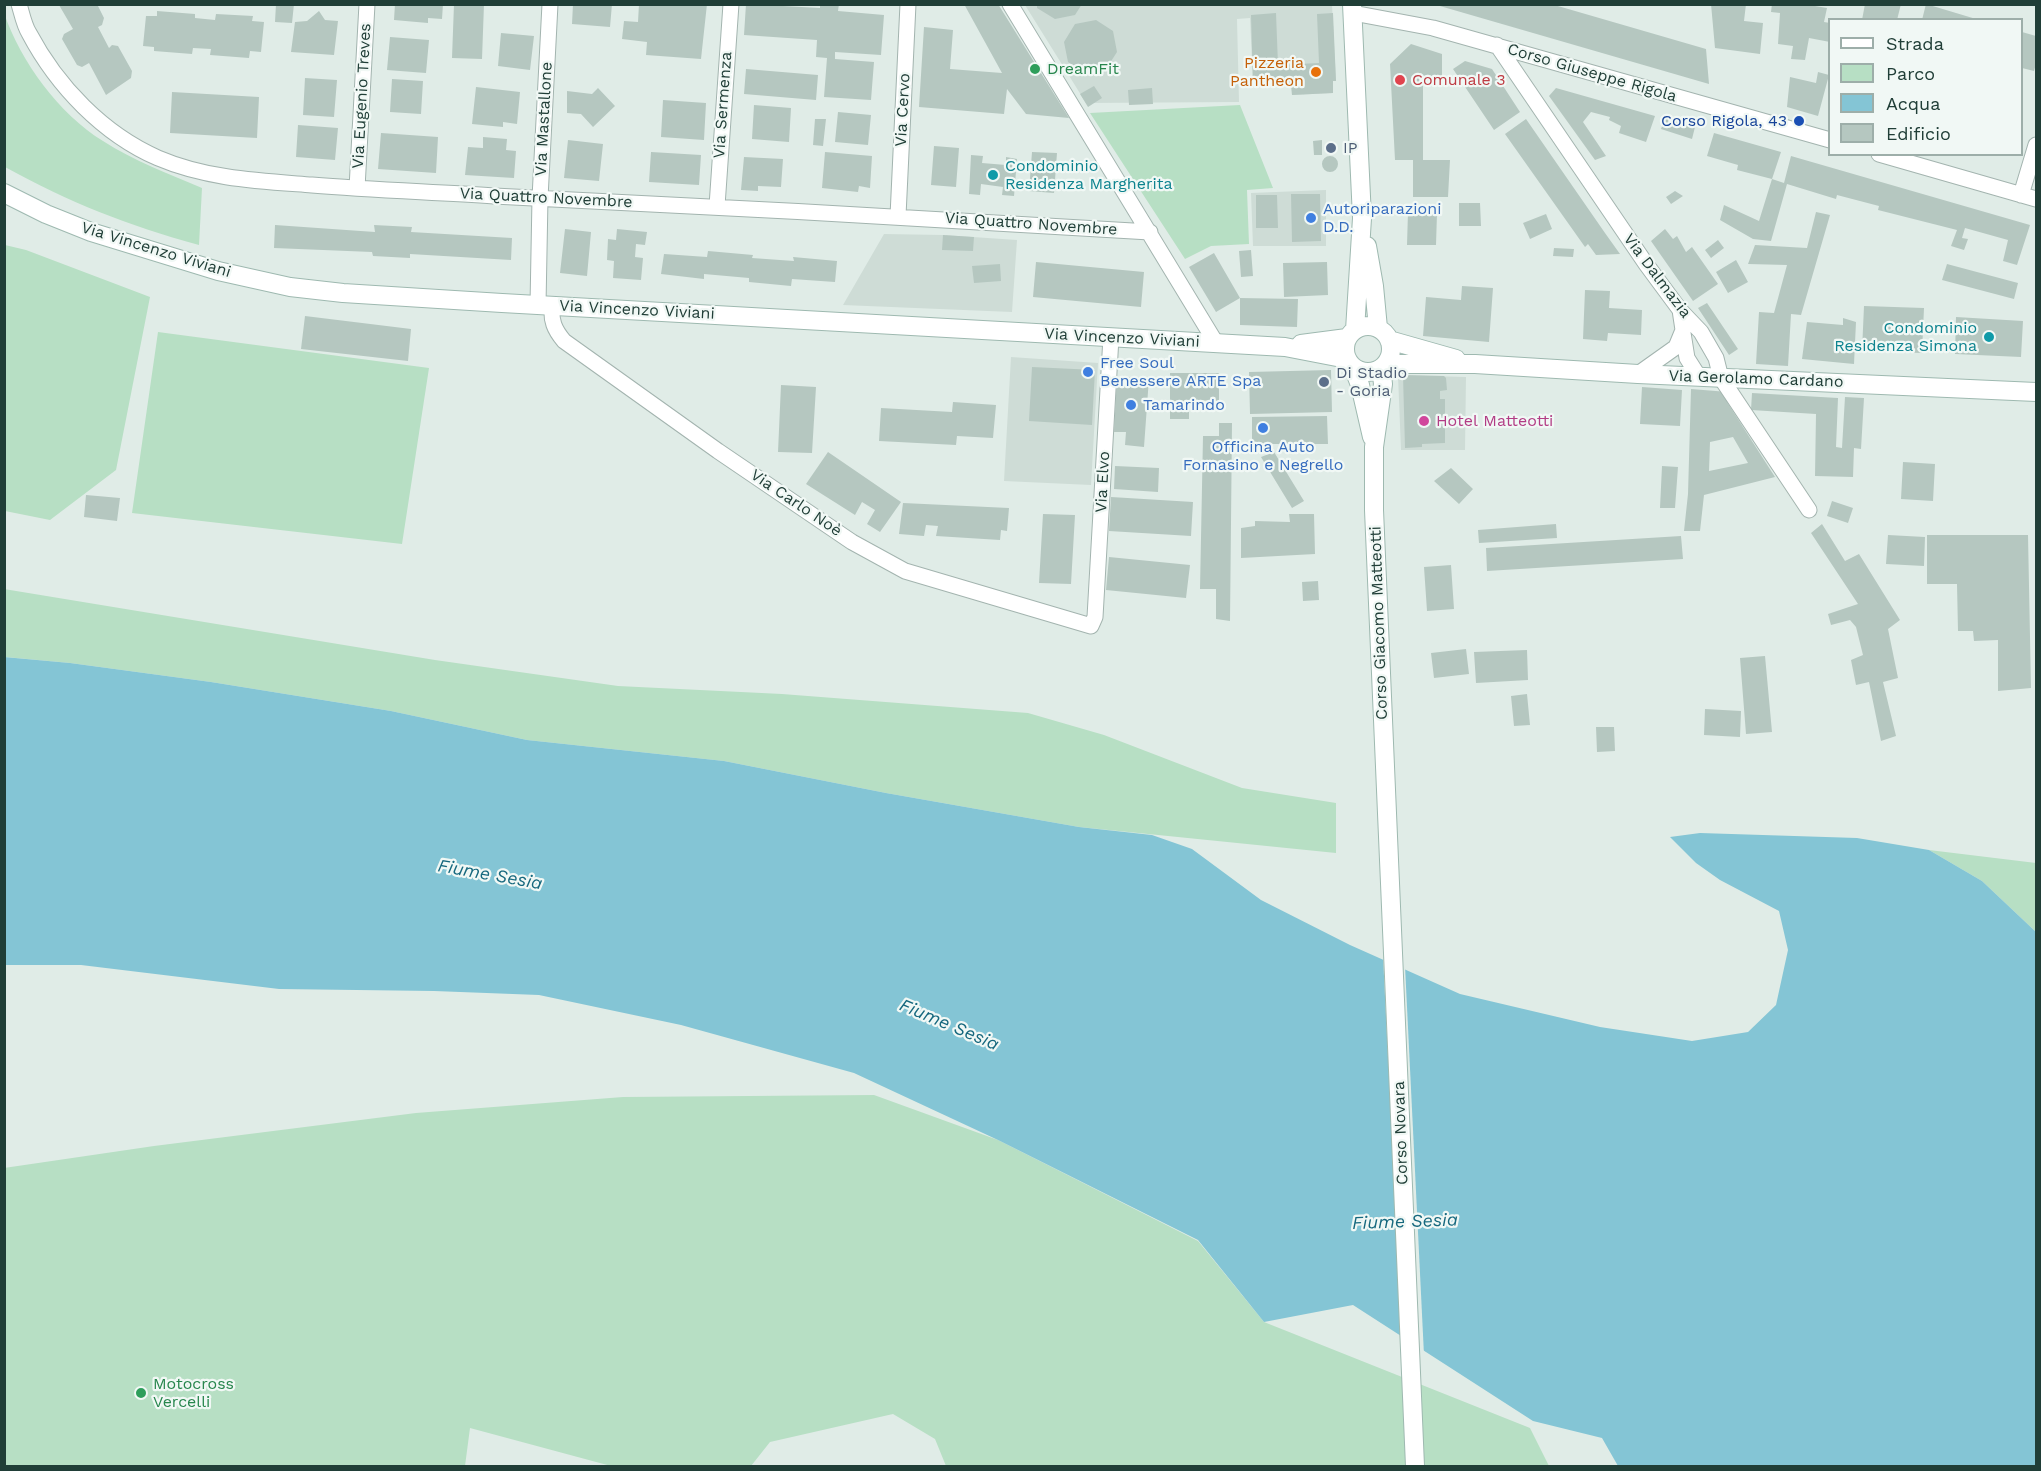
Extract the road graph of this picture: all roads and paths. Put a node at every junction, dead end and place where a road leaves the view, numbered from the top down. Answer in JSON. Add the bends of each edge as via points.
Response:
{"nodes":[{"id":1,"x":19,"y":4,"type":"edge"},
{"id":2,"x":367,"y":4,"type":"edge"},
{"id":3,"x":550,"y":4,"type":"edge"},
{"id":4,"x":730,"y":4,"type":"edge"},
{"id":5,"x":908,"y":4,"type":"edge"},
{"id":6,"x":1010,"y":4,"type":"edge"},
{"id":7,"x":1352,"y":9,"type":"edge"},
{"id":8,"x":1497,"y":45,"type":"junction"},
{"id":9,"x":1828,"y":139,"type":"edge"},
{"id":10,"x":2037,"y":146,"type":"edge"},
{"id":11,"x":1886,"y":156,"type":"edge"},
{"id":12,"x":357,"y":188,"type":"junction"},
{"id":13,"x":4,"y":193,"type":"edge"},
{"id":14,"x":2029,"y":197,"type":"edge"},
{"id":15,"x":540,"y":198,"type":"junction"},
{"id":16,"x":717,"y":206,"type":"junction"},
{"id":17,"x":898,"y":216,"type":"junction"},
{"id":18,"x":1362,"y":218,"type":"junction"},
{"id":19,"x":1150,"y":232,"type":"junction"},
{"id":20,"x":545,"y":305,"type":"junction"},
{"id":21,"x":1680,"y":310,"type":"junction"},
{"id":22,"x":1683,"y":330,"type":"junction"},
{"id":23,"x":1351,"y":334,"type":"junction"},
{"id":24,"x":1383,"y":334,"type":"junction"},
{"id":25,"x":1111,"y":337,"type":"junction"},
{"id":26,"x":1216,"y":343,"type":"junction"},
{"id":27,"x":1284,"y":347,"type":"junction"},
{"id":28,"x":1350,"y":363,"type":"junction"},
{"id":29,"x":1475,"y":364,"type":"junction"},
{"id":30,"x":1383,"y":366,"type":"junction"},
{"id":31,"x":1638,"y":374,"type":"junction"},
{"id":32,"x":1699,"y":377,"type":"junction"},
{"id":33,"x":1722,"y":378,"type":"junction"},
{"id":34,"x":2037,"y":392,"type":"edge"},
{"id":35,"x":1374,"y":447,"type":"junction"},
{"id":36,"x":1809,"y":510,"type":"dead end"},
{"id":37,"x":1091,"y":626,"type":"joint"},
{"id":38,"x":1387,"y":799,"type":"joint"},
{"id":39,"x":1415,"y":1467,"type":"edge"}],
"edges":[{"from":1,"to":12,"type":"street","name":"Via Quattro Novembre","via":[[28,32],[71,94],[105,128],[130,144],[159,158],[240,180]]},
{"from":2,"to":12,"type":"street","name":"Via Eugenio Treves"},
{"from":3,"to":15,"type":"street","name":"Via Mastallone"},
{"from":4,"to":16,"type":"street","name":"Via Sermenza"},
{"from":5,"to":17,"type":"street","name":"Via Cervo"},
{"from":6,"to":19,"type":"street"},
{"from":7,"to":8,"type":"street","name":"Corso Giuseppe Rigola"},
{"from":7,"to":18,"type":"main road"},
{"from":8,"to":9,"type":"street","name":"Corso Giuseppe Rigola"},
{"from":8,"to":21,"type":"street","name":"Via Dalmazia"},
{"from":10,"to":14,"type":"street"},
{"from":11,"to":14,"type":"street"},
{"from":12,"to":15,"type":"street","name":"Via Quattro Novembre"},
{"from":13,"to":20,"type":"main road","name":"Via Vincenzo Viviani","via":[[91,232],[218,271],[290,286]]},
{"from":15,"to":16,"type":"street","name":"Via Quattro Novembre"},
{"from":15,"to":20,"type":"street","name":"Via Mastallone"},
{"from":16,"to":17,"type":"street","name":"Via Quattro Novembre"},
{"from":17,"to":19,"type":"street","name":"Via Quattro Novembre"},
{"from":18,"to":23,"type":"main road"},
{"from":18,"to":24,"type":"main road"},
{"from":19,"to":26,"type":"street"},
{"from":20,"to":25,"type":"main road","name":"Via Vincenzo Viviani"},
{"from":20,"to":37,"type":"street","name":"Via Carlo Noè","via":[[564,341],[852,542],[905,572]]},
{"from":21,"to":22,"type":"street"},
{"from":21,"to":33,"type":"street","name":"Via Dalmazia","via":[[1701,332]]},
{"from":22,"to":31,"type":"street","via":[[1676,347]]},
{"from":22,"to":32,"type":"street","via":[[1687,358]]},
{"from":23,"to":24,"type":"main road","via":[[1366,326]]},
{"from":23,"to":27,"type":"main road","name":"Via Vincenzo Viviani"},
{"from":23,"to":28,"type":"main road","via":[[1345,348]]},
{"from":24,"to":29,"type":"main road","name":"Via Gerolamo Cardano"},
{"from":24,"to":30,"type":"main road","via":[[1390,354]]},
{"from":25,"to":26,"type":"main road","name":"Via Vincenzo Viviani"},
{"from":25,"to":37,"type":"street","name":"Via Elvo","via":[[1095,617]]},
{"from":26,"to":27,"type":"main road","name":"Via Vincenzo Viviani"},
{"from":27,"to":28,"type":"main road","name":"Via Vincenzo Viviani"},
{"from":28,"to":30,"type":"main road","via":[[1367,372]]},
{"from":28,"to":35,"type":"main road","name":"Corso Giacomo Matteotti","via":[[1360,385]]},
{"from":29,"to":30,"type":"main road","name":"Via Gerolamo Cardano"},
{"from":29,"to":31,"type":"main road","name":"Via Gerolamo Cardano"},
{"from":30,"to":35,"type":"main road","name":"Corso Giacomo Matteotti"},
{"from":31,"to":32,"type":"main road","name":"Via Gerolamo Cardano"},
{"from":32,"to":33,"type":"main road","name":"Via Gerolamo Cardano"},
{"from":33,"to":34,"type":"main road","name":"Via Gerolamo Cardano"},
{"from":33,"to":36,"type":"street","name":"Via Dalmazia"},
{"from":35,"to":38,"type":"main road","name":"Corso Giacomo Matteotti"},
{"from":38,"to":39,"type":"main road","name":"Corso Novara"}]}
